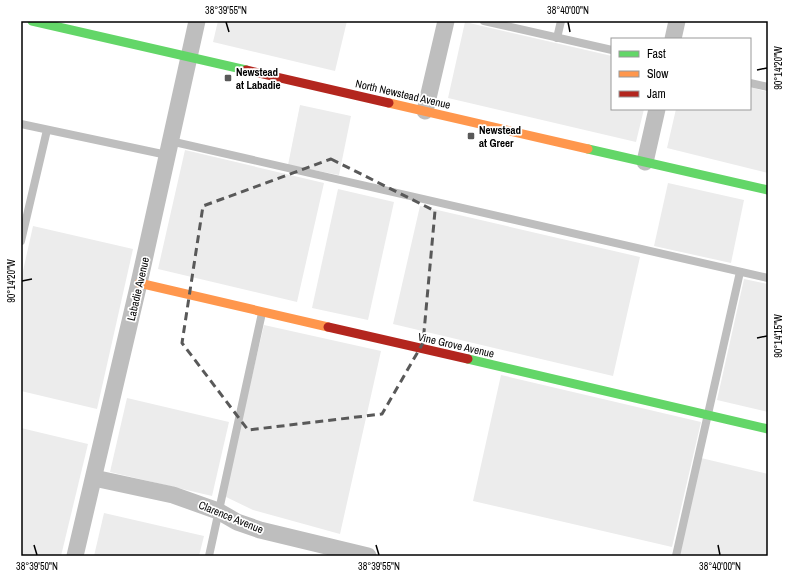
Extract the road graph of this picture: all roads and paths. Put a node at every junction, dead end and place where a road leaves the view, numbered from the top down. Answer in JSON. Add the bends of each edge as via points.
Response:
{"nodes":[{"id":1,"x":32,"y":21,"type":"edge"},
{"id":2,"x":75,"y":21,"type":"edge"},
{"id":3,"x":197,"y":21,"type":"edge"},
{"id":4,"x":446,"y":21,"type":"edge"},
{"id":5,"x":484,"y":21,"type":"edge"},
{"id":6,"x":561,"y":21,"type":"edge"},
{"id":7,"x":677,"y":21,"type":"edge"},
{"id":8,"x":73,"y":30,"type":"junction"},
{"id":9,"x":558,"y":38,"type":"junction"},
{"id":10,"x":673,"y":38,"type":"edge"},
{"id":11,"x":611,"y":50,"type":"edge"},
{"id":12,"x":188,"y":57,"type":"junction"},
{"id":13,"x":751,"y":83,"type":"edge"},
{"id":14,"x":768,"y":87,"type":"edge"},
{"id":15,"x":657,"y":110,"type":"edge"},
{"id":16,"x":425,"y":111,"type":"junction"},
{"id":17,"x":21,"y":124,"type":"edge"},
{"id":18,"x":47,"y":130,"type":"junction"},
{"id":19,"x":169,"y":148,"type":"junction"},
{"id":20,"x":645,"y":162,"type":"junction"},
{"id":21,"x":768,"y":190,"type":"edge"},
{"id":22,"x":21,"y":241,"type":"edge"},
{"id":23,"x":740,"y":272,"type":"junction"},
{"id":24,"x":768,"y":278,"type":"edge"},
{"id":25,"x":139,"y":283,"type":"junction"},
{"id":26,"x":262,"y":312,"type":"junction"},
{"id":27,"x":708,"y":415,"type":"junction"},
{"id":28,"x":768,"y":429,"type":"edge"},
{"id":29,"x":94,"y":478,"type":"junction"},
{"id":30,"x":218,"y":511,"type":"junction"},
{"id":31,"x":75,"y":556,"type":"edge"},
{"id":32,"x":209,"y":556,"type":"edge"},
{"id":33,"x":368,"y":556,"type":"edge"},
{"id":34,"x":676,"y":556,"type":"edge"}],
"edges":[{"from":1,"to":8,"type":"street","name":"North Newstead Avenue"},
{"from":2,"to":8,"type":"lane"},
{"from":3,"to":12,"type":"street","name":"Labadie Avenue"},
{"from":4,"to":16,"type":"street"},
{"from":5,"to":9,"type":"lane"},
{"from":6,"to":9,"type":"lane"},
{"from":7,"to":10,"type":"street"},
{"from":8,"to":12,"type":"street","name":"North Newstead Avenue"},
{"from":9,"to":11,"type":"lane"},
{"from":12,"to":16,"type":"street","name":"North Newstead Avenue"},
{"from":12,"to":19,"type":"street","name":"Labadie Avenue"},
{"from":13,"to":14,"type":"lane"},
{"from":15,"to":20,"type":"street"},
{"from":16,"to":20,"type":"street","name":"North Newstead Avenue"},
{"from":17,"to":18,"type":"lane"},
{"from":18,"to":19,"type":"lane"},
{"from":18,"to":22,"type":"lane"},
{"from":19,"to":23,"type":"lane"},
{"from":19,"to":25,"type":"street","name":"Labadie Avenue"},
{"from":20,"to":21,"type":"street","name":"North Newstead Avenue"},
{"from":23,"to":24,"type":"lane"},
{"from":23,"to":27,"type":"lane"},
{"from":25,"to":26,"type":"street","name":"Vine Grove Avenue"},
{"from":25,"to":29,"type":"street","name":"Labadie Avenue"},
{"from":26,"to":27,"type":"street","name":"Vine Grove Avenue"},
{"from":26,"to":30,"type":"lane"},
{"from":27,"to":28,"type":"street","name":"Vine Grove Avenue"},
{"from":27,"to":34,"type":"lane"},
{"from":29,"to":30,"type":"street","name":"Clarence Avenue","via":[[173,495]]},
{"from":29,"to":31,"type":"street","name":"Labadie Avenue"},
{"from":30,"to":32,"type":"lane"},
{"from":30,"to":33,"type":"street","name":"Clarence Avenue","via":[[237,522],[260,530]]}]}
